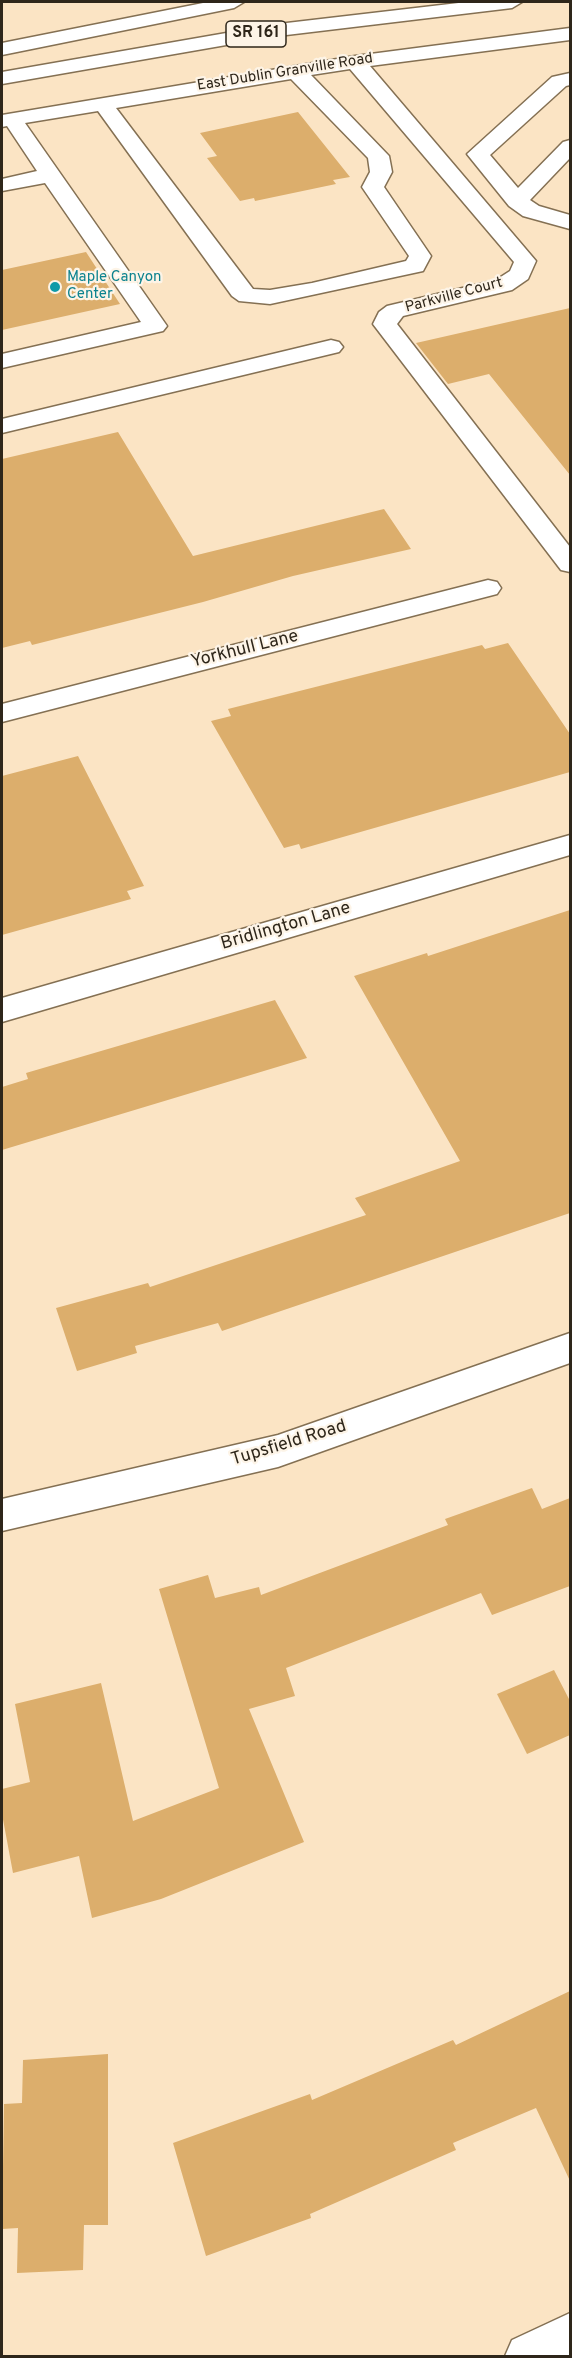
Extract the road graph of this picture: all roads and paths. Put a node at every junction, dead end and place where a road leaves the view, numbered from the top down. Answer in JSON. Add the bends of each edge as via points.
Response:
{"nodes":[{"id":1,"x":219,"y":2,"type":"edge"},
{"id":2,"x":234,"y":2,"type":"edge"},
{"id":3,"x":397,"y":2,"type":"edge"},
{"id":4,"x":513,"y":2,"type":"edge"},
{"id":5,"x":278,"y":30,"type":"junction"},
{"id":6,"x":2,"y":34,"type":"edge"},
{"id":7,"x":570,"y":34,"type":"edge"},
{"id":8,"x":2,"y":49,"type":"edge"},
{"id":9,"x":355,"y":62,"type":"junction"},
{"id":10,"x":296,"y":72,"type":"junction"},
{"id":11,"x":2,"y":78,"type":"edge"},
{"id":12,"x":570,"y":79,"type":"edge"},
{"id":13,"x":102,"y":103,"type":"junction"},
{"id":14,"x":7,"y":120,"type":"edge"},
{"id":15,"x":570,"y":146,"type":"edge"},
{"id":16,"x":51,"y":175,"type":"junction"},
{"id":17,"x":2,"y":185,"type":"edge"},
{"id":18,"x":517,"y":201,"type":"junction"},
{"id":19,"x":570,"y":222,"type":"edge"},
{"id":20,"x":332,"y":347,"type":"dead end"},
{"id":21,"x":2,"y":361,"type":"edge"},
{"id":22,"x":2,"y":426,"type":"edge"},
{"id":23,"x":566,"y":552,"type":"edge"},
{"id":24,"x":488,"y":588,"type":"dead end"},
{"id":25,"x":2,"y":712,"type":"edge"},
{"id":26,"x":570,"y":845,"type":"edge"},
{"id":27,"x":2,"y":1010,"type":"edge"},
{"id":28,"x":570,"y":1348,"type":"edge"},
{"id":29,"x":2,"y":1515,"type":"edge"},
{"id":30,"x":570,"y":2336,"type":"edge"},
{"id":31,"x":528,"y":2356,"type":"edge"}],
"edges":[{"from":1,"to":6,"type":"main road","number":"SR 161"},
{"from":2,"to":8,"type":"main road"},
{"from":3,"to":5,"type":"main road"},
{"from":4,"to":5,"type":"main road","number":"SR 161"},
{"from":5,"to":11,"type":"main road","number":"SR 161"},
{"from":7,"to":9,"type":"main road","name":"East Dublin Granville Road"},
{"from":9,"to":10,"type":"main road","name":"East Dublin Granville Road"},
{"from":9,"to":23,"type":"main road","name":"Parkville Court","via":[[525,261],[520,274],[504,285],[395,311],[385,324]]},
{"from":10,"to":13,"type":"main road","name":"East Dublin Granville Road"},
{"from":10,"to":13,"type":"main road","via":[[378,156],[381,172],[373,187],[420,256],[415,266],[312,290],[270,297],[247,296]]},
{"from":12,"to":18,"type":"main road","via":[[559,81],[478,154]]},
{"from":13,"to":14,"type":"main road","name":"East Dublin Granville Road"},
{"from":14,"to":16,"type":"main road"},
{"from":15,"to":18,"type":"main road"},
{"from":16,"to":17,"type":"main road"},
{"from":16,"to":21,"type":"main road","via":[[155,326]]},
{"from":18,"to":19,"type":"main road","via":[[531,212]]},
{"from":20,"to":22,"type":"main road"},
{"from":24,"to":25,"type":"main road","name":"Yorkhull Lane"},
{"from":26,"to":27,"type":"main road","name":"Bridlington Lane"},
{"from":28,"to":29,"type":"main road","name":"Tupsfield Road","via":[[278,1451]]},
{"from":30,"to":31,"type":"main road"}]}
